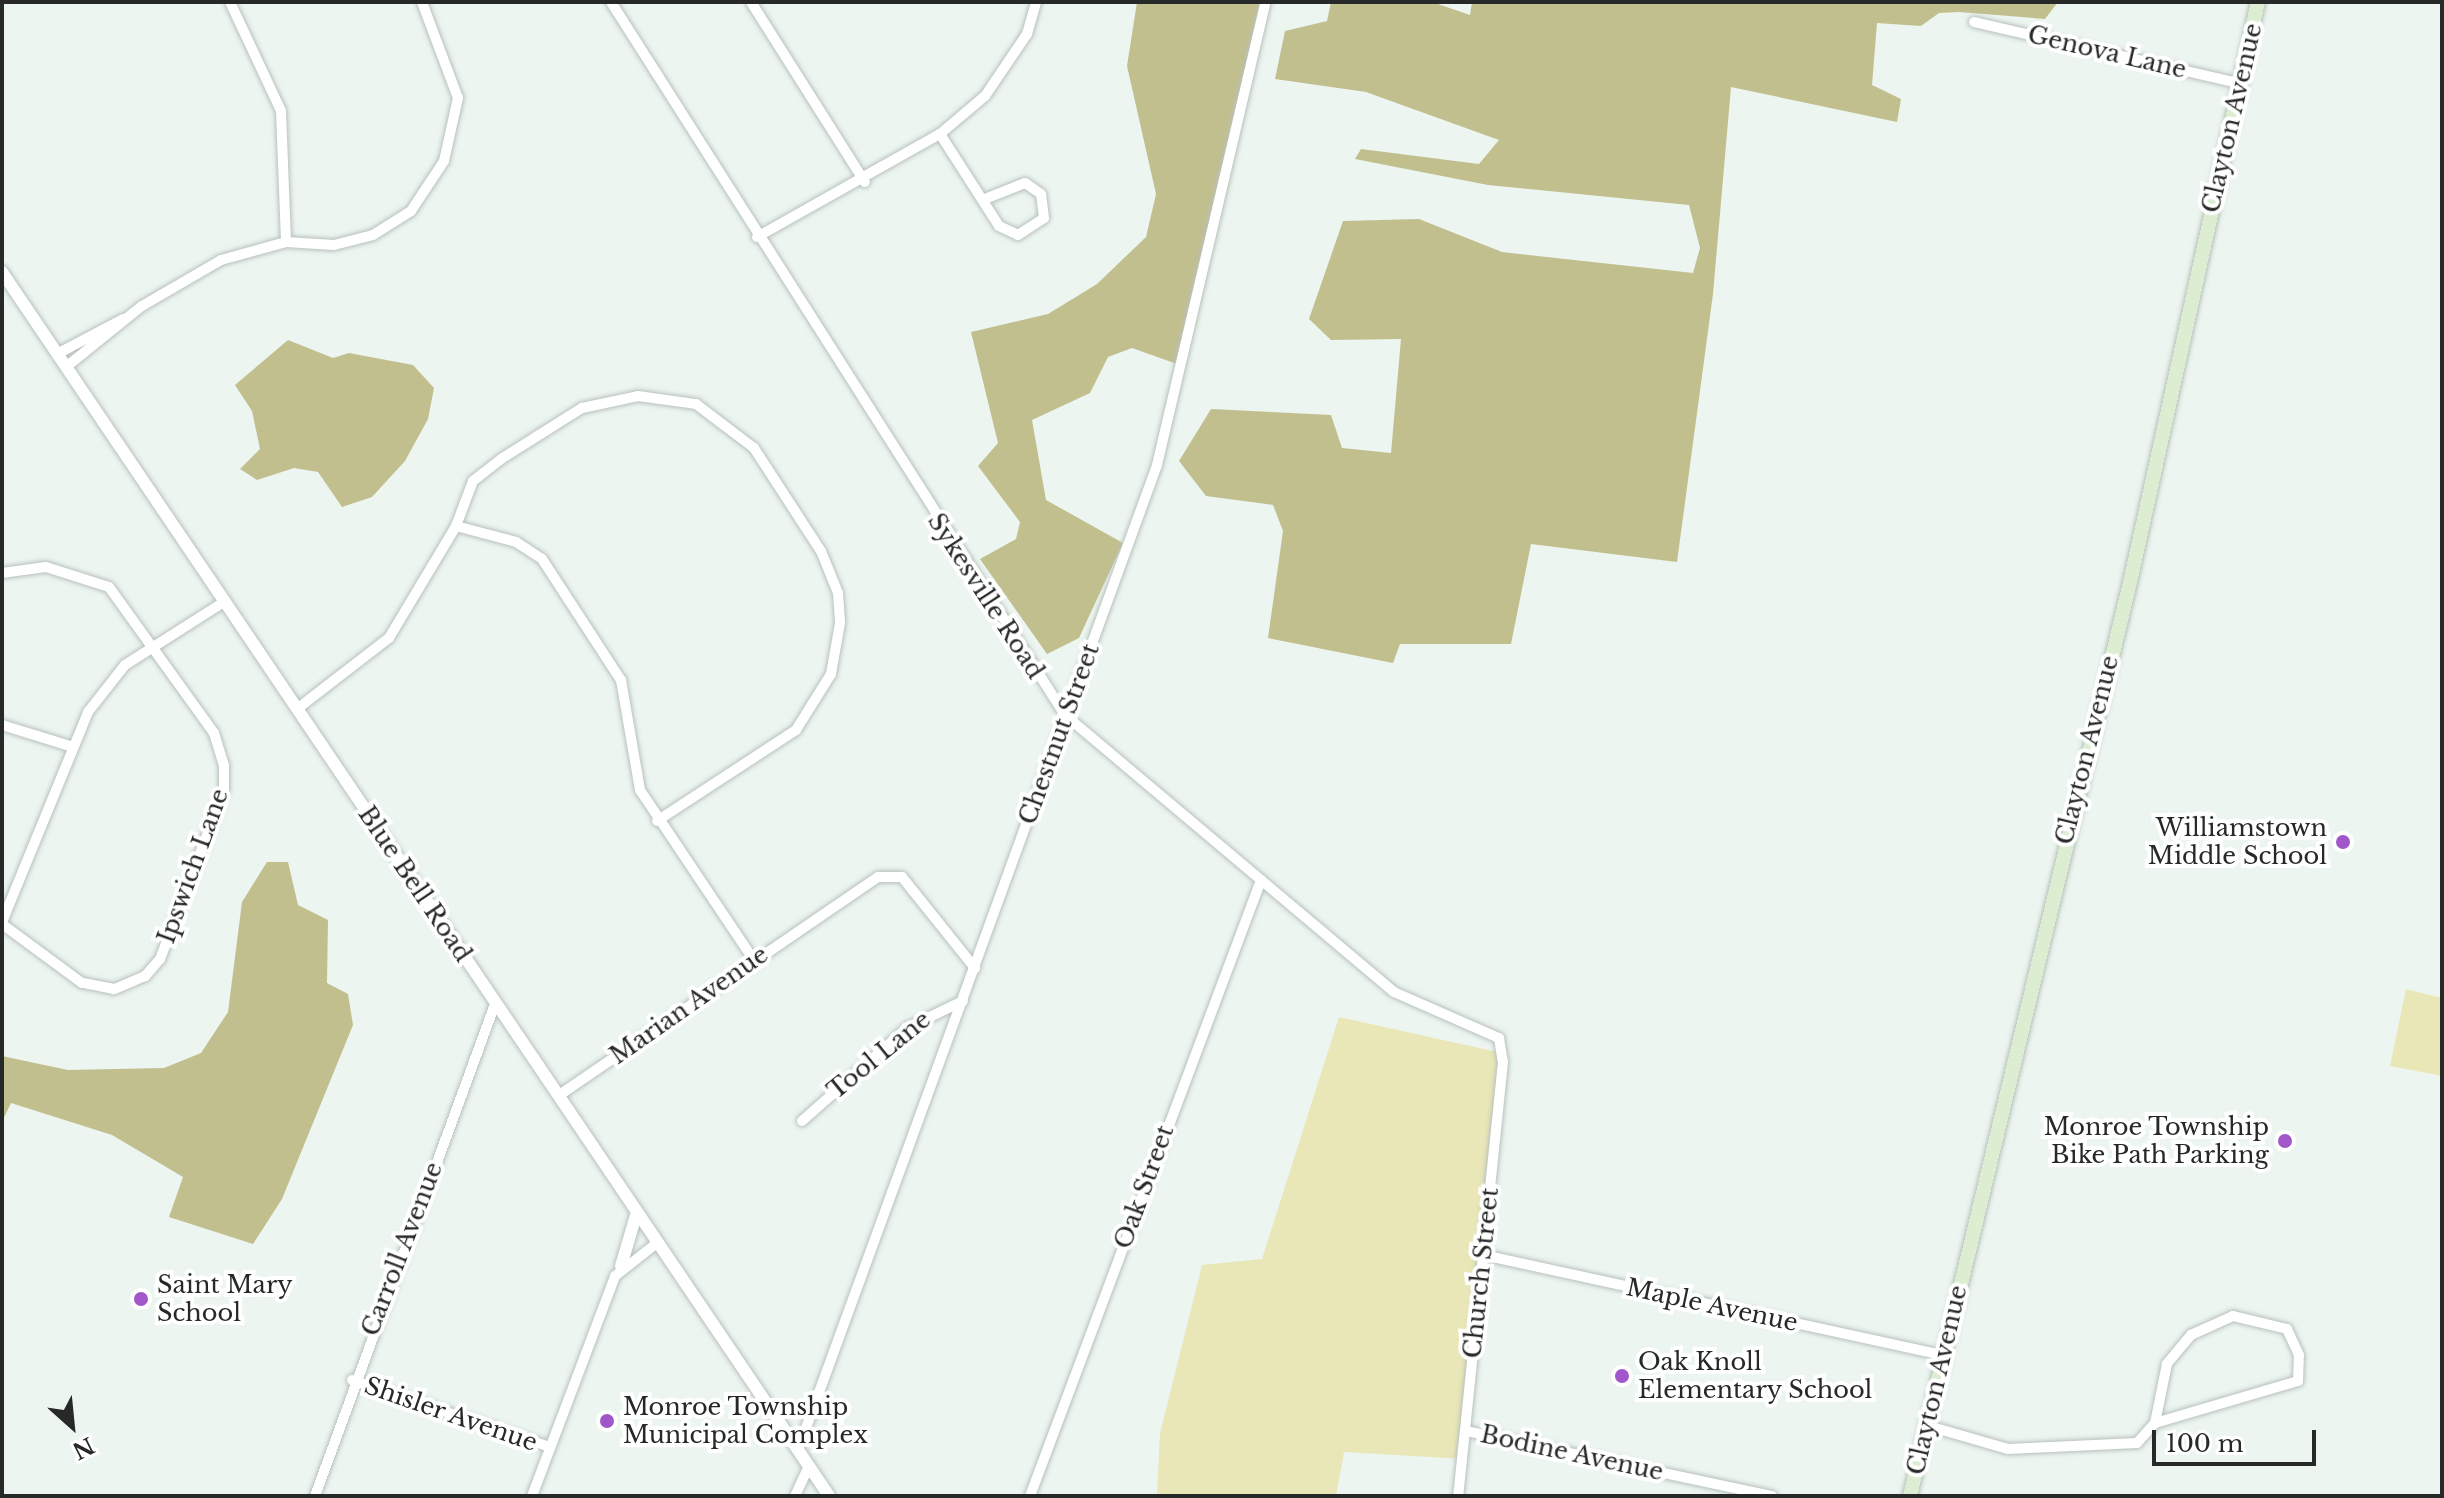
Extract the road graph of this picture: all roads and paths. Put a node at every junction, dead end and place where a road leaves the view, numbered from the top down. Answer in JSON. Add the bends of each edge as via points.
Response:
{"nodes":[{"id":1,"x":230,"y":2,"type":"edge"},
{"id":2,"x":422,"y":2,"type":"edge"},
{"id":3,"x":611,"y":2,"type":"edge"},
{"id":4,"x":751,"y":2,"type":"edge"},
{"id":5,"x":1036,"y":2,"type":"edge"},
{"id":6,"x":1266,"y":2,"type":"edge"},
{"id":7,"x":2258,"y":2,"type":"edge"},
{"id":8,"x":1974,"y":22,"type":"dead end"},
{"id":9,"x":2239,"y":83,"type":"junction"},
{"id":10,"x":940,"y":134,"type":"junction"},
{"id":11,"x":865,"y":182,"type":"junction"},
{"id":12,"x":985,"y":199,"type":"junction"},
{"id":13,"x":757,"y":237,"type":"junction"},
{"id":14,"x":286,"y":242,"type":"junction"},
{"id":15,"x":2,"y":272,"type":"edge"},
{"id":16,"x":128,"y":316,"type":"junction"},
{"id":17,"x":57,"y":354,"type":"junction"},
{"id":18,"x":66,"y":367,"type":"junction"},
{"id":19,"x":456,"y":526,"type":"junction"},
{"id":20,"x":2,"y":573,"type":"edge"},
{"id":21,"x":224,"y":602,"type":"junction"},
{"id":22,"x":155,"y":646,"type":"junction"},
{"id":23,"x":297,"y":709,"type":"junction"},
{"id":24,"x":1065,"y":715,"type":"junction"},
{"id":25,"x":2,"y":725,"type":"edge"},
{"id":26,"x":73,"y":747,"type":"junction"},
{"id":27,"x":657,"y":821,"type":"junction"},
{"id":28,"x":1261,"y":880,"type":"junction"},
{"id":29,"x":2,"y":923,"type":"edge"},
{"id":30,"x":753,"y":959,"type":"junction"},
{"id":31,"x":975,"y":968,"type":"junction"},
{"id":32,"x":963,"y":1001,"type":"junction"},
{"id":33,"x":495,"y":1004,"type":"junction"},
{"id":34,"x":1504,"y":1051,"type":"joint"},
{"id":35,"x":558,"y":1096,"type":"junction"},
{"id":36,"x":802,"y":1121,"type":"dead end"},
{"id":37,"x":637,"y":1212,"type":"junction"},
{"id":38,"x":657,"y":1243,"type":"junction"},
{"id":39,"x":1483,"y":1255,"type":"junction"},
{"id":40,"x":621,"y":1266,"type":"junction"},
{"id":41,"x":1941,"y":1355,"type":"junction"},
{"id":42,"x":352,"y":1380,"type":"junction"},
{"id":43,"x":2155,"y":1423,"type":"junction"},
{"id":44,"x":1925,"y":1425,"type":"junction"},
{"id":45,"x":1466,"y":1431,"type":"junction"},
{"id":46,"x":550,"y":1447,"type":"junction"},
{"id":47,"x":798,"y":1450,"type":"junction"},
{"id":48,"x":809,"y":1466,"type":"junction"},
{"id":49,"x":315,"y":1496,"type":"edge"},
{"id":50,"x":532,"y":1496,"type":"edge"},
{"id":51,"x":795,"y":1496,"type":"edge"},
{"id":52,"x":829,"y":1496,"type":"edge"},
{"id":53,"x":1030,"y":1496,"type":"edge"},
{"id":54,"x":1458,"y":1496,"type":"edge"},
{"id":55,"x":1772,"y":1496,"type":"edge"},
{"id":56,"x":1910,"y":1496,"type":"edge"}],
"edges":[{"from":1,"to":14,"type":"street","via":[[281,111]]},
{"from":2,"to":14,"type":"street","via":[[458,98],[452,139],[432,185],[373,235],[334,245]]},
{"from":3,"to":13,"type":"street","name":"Sykesville Road"},
{"from":4,"to":11,"type":"street"},
{"from":5,"to":10,"type":"street","via":[[1027,34],[985,96]]},
{"from":6,"to":24,"type":"street","name":"Chestnut Street","via":[[1157,465]]},
{"from":7,"to":9,"type":"main road","name":"Clayton Avenue"},
{"from":8,"to":9,"type":"street","name":"Genova Lane"},
{"from":9,"to":41,"type":"main road","name":"Clayton Avenue","via":[[2131,578]]},
{"from":10,"to":11,"type":"street"},
{"from":10,"to":12,"type":"street"},
{"from":11,"to":13,"type":"street"},
{"from":12,"to":12,"type":"street","via":[[999,226],[1018,235],[1044,218],[1041,194],[1025,183]]},
{"from":13,"to":24,"type":"street","name":"Sykesville Road"},
{"from":14,"to":16,"type":"street","via":[[201,269]]},
{"from":15,"to":17,"type":"street","name":"Blue Bell Road"},
{"from":16,"to":17,"type":"street"},
{"from":16,"to":18,"type":"street"},
{"from":17,"to":18,"type":"street","name":"Blue Bell Road"},
{"from":18,"to":21,"type":"street","name":"Blue Bell Road"},
{"from":19,"to":23,"type":"street","via":[[389,638]]},
{"from":19,"to":27,"type":"street","via":[[516,542],[542,559],[581,615],[621,680],[640,790]]},
{"from":19,"to":27,"type":"street","via":[[473,481],[582,408],[638,396],[696,404],[754,448],[821,551],[838,593],[831,674],[796,730]]},
{"from":20,"to":22,"type":"street","name":"Ipswich Lane","via":[[46,567],[109,587]]},
{"from":21,"to":22,"type":"street"},
{"from":21,"to":23,"type":"street","name":"Blue Bell Road"},
{"from":22,"to":26,"type":"street","via":[[125,665],[88,712]]},
{"from":22,"to":29,"type":"street","name":"Ipswich Lane","via":[[214,733],[224,765],[224,790],[160,959],[145,976],[114,989],[82,983]]},
{"from":23,"to":33,"type":"street","name":"Blue Bell Road"},
{"from":24,"to":28,"type":"street","name":"Sykesville Road"},
{"from":24,"to":31,"type":"street","name":"Chestnut Street"},
{"from":25,"to":26,"type":"street"},
{"from":26,"to":29,"type":"street"},
{"from":27,"to":30,"type":"street"},
{"from":28,"to":34,"type":"street","name":"Sykesville Road","via":[[1394,992],[1427,1012],[1488,1030]]},
{"from":28,"to":53,"type":"street","name":"Oak Street"},
{"from":30,"to":31,"type":"street","name":"Marian Avenue","via":[[891,873],[912,887]]},
{"from":30,"to":35,"type":"street","name":"Marian Avenue"},
{"from":31,"to":32,"type":"street","name":"Chestnut Street"},
{"from":32,"to":36,"type":"street","name":"Tool Lane","via":[[907,1028]]},
{"from":32,"to":47,"type":"street","name":"Chestnut Street"},
{"from":33,"to":35,"type":"street","name":"Blue Bell Road"},
{"from":33,"to":42,"type":"street","name":"Carroll Avenue"},
{"from":34,"to":39,"type":"street","name":"Church Street"},
{"from":35,"to":37,"type":"street","name":"Blue Bell Road"},
{"from":37,"to":38,"type":"street","name":"Blue Bell Road"},
{"from":37,"to":40,"type":"street"},
{"from":38,"to":40,"type":"street"},
{"from":38,"to":47,"type":"street","name":"Blue Bell Road"},
{"from":39,"to":41,"type":"street","name":"Maple Avenue"},
{"from":39,"to":45,"type":"street","name":"Church Street"},
{"from":40,"to":46,"type":"street"},
{"from":41,"to":44,"type":"main road","name":"Clayton Avenue"},
{"from":42,"to":46,"type":"street","name":"Shisler Avenue"},
{"from":42,"to":49,"type":"street","name":"Carroll Avenue"},
{"from":43,"to":43,"type":"street","via":[[2167,1364],[2191,1335],[2233,1316],[2287,1329],[2299,1355],[2298,1381]]},
{"from":43,"to":44,"type":"street","via":[[2137,1443],[2112,1448],[2008,1449]]},
{"from":44,"to":56,"type":"main road","name":"Clayton Avenue"},
{"from":45,"to":54,"type":"street","name":"Church Street"},
{"from":45,"to":55,"type":"street","name":"Bodine Avenue"},
{"from":46,"to":50,"type":"street"},
{"from":47,"to":48,"type":"street","name":"Blue Bell Road"},
{"from":48,"to":51,"type":"street"},
{"from":48,"to":52,"type":"street","name":"Blue Bell Road"}]}
